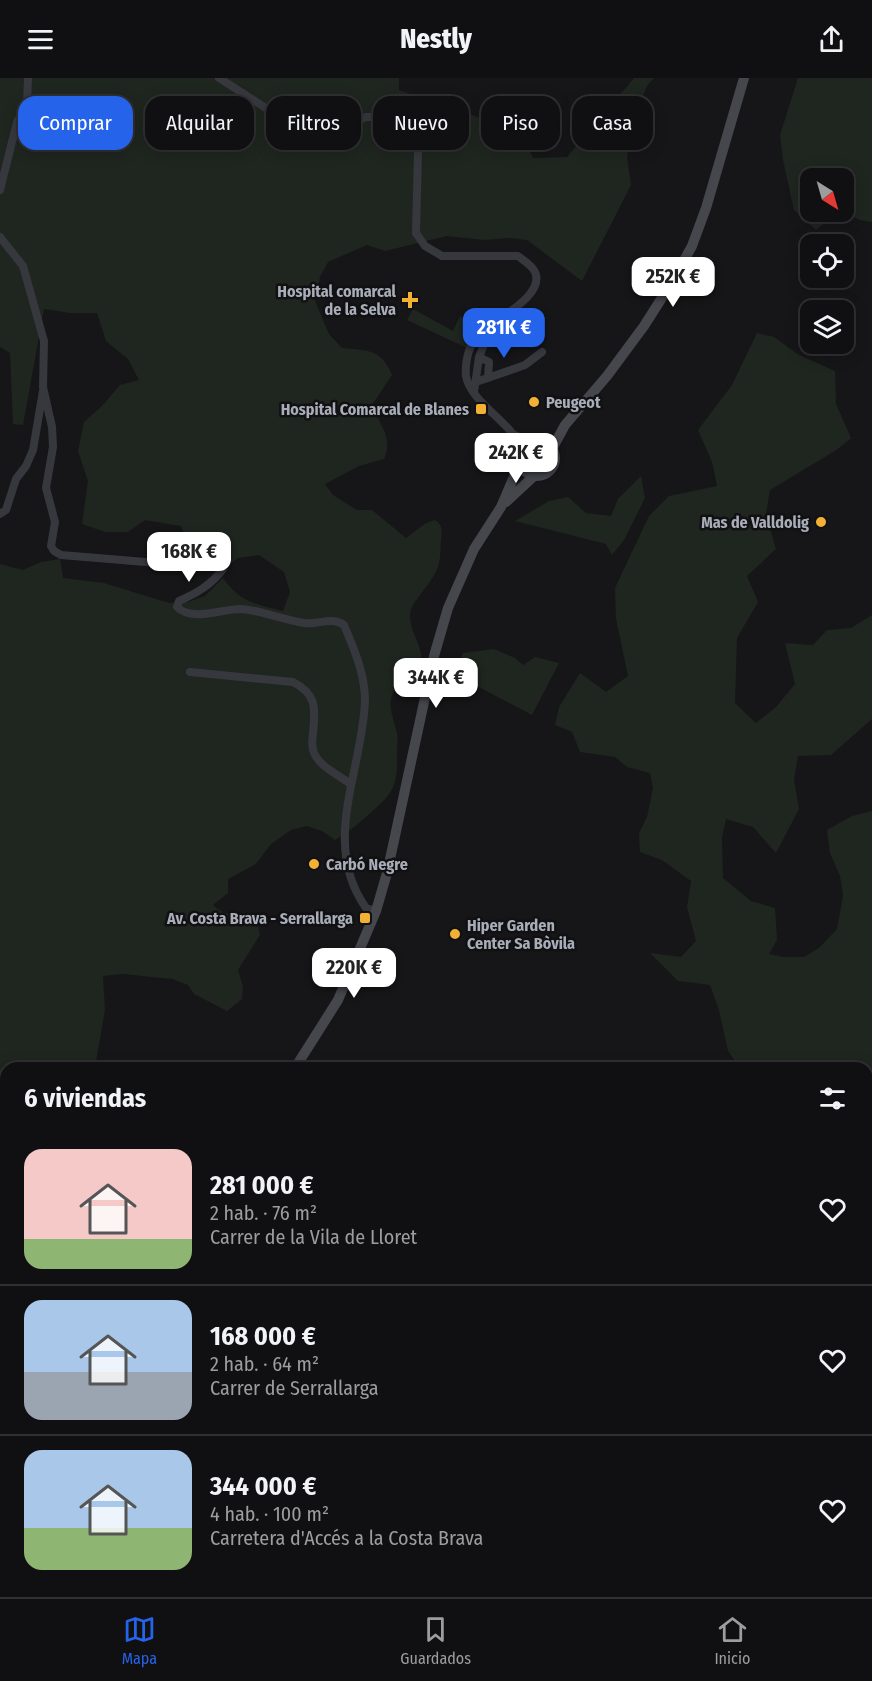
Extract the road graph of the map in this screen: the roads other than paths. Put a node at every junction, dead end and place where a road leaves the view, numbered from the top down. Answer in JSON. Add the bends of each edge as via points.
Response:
{"nodes":[{"id":1,"x":28,"y":78,"type":"edge"},
{"id":2,"x":219,"y":78,"type":"edge"},
{"id":3,"x":744,"y":78,"type":"edge"},
{"id":4,"x":0,"y":190,"type":"edge"},
{"id":5,"x":0,"y":237,"type":"edge"},
{"id":6,"x":499,"y":320,"type":"junction"},
{"id":7,"x":542,"y":351,"type":"dead end"},
{"id":8,"x":479,"y":357,"type":"junction"},
{"id":9,"x":466,"y":376,"type":"junction"},
{"id":10,"x":488,"y":378,"type":"junction"},
{"id":11,"x":476,"y":382,"type":"junction"},
{"id":12,"x":44,"y":387,"type":"junction"},
{"id":13,"x":474,"y":393,"type":"junction"},
{"id":14,"x":565,"y":425,"type":"junction"},
{"id":15,"x":513,"y":434,"type":"junction"},
{"id":16,"x":541,"y":441,"type":"junction"},
{"id":17,"x":530,"y":442,"type":"junction"},
{"id":18,"x":552,"y":449,"type":"junction"},
{"id":19,"x":520,"y":450,"type":"junction"},
{"id":20,"x":519,"y":465,"type":"junction"},
{"id":21,"x":534,"y":476,"type":"junction"},
{"id":22,"x":501,"y":507,"type":"junction"},
{"id":23,"x":0,"y":514,"type":"edge"},
{"id":24,"x":190,"y":672,"type":"dead end"},
{"id":25,"x":350,"y":784,"type":"junction"},
{"id":26,"x":376,"y":910,"type":"junction"},
{"id":27,"x":299,"y":1062,"type":"edge"}],
"edges":[{"from":1,"to":4,"type":"street","via":[[27,104],[17,122]]},
{"from":2,"to":6,"type":"street","via":[[286,121],[311,132],[336,130],[366,117],[390,117],[409,130],[418,152],[416,233],[425,246],[442,256],[518,256],[535,272],[534,289]]},
{"from":3,"to":14,"type":"main road","via":[[692,246],[644,326]]},
{"from":5,"to":12,"type":"street","via":[[23,266],[44,341]]},
{"from":6,"to":8,"type":"street"},
{"from":6,"to":9,"type":"street","via":[[472,344]]},
{"from":7,"to":10,"type":"street","via":[[525,365]]},
{"from":8,"to":10,"type":"street","via":[[489,362]]},
{"from":8,"to":11,"type":"street"},
{"from":9,"to":11,"type":"street"},
{"from":9,"to":13,"type":"street"},
{"from":10,"to":11,"type":"street"},
{"from":11,"to":13,"type":"street"},
{"from":12,"to":23,"type":"street","via":[[33,450],[16,479],[6,510]]},
{"from":12,"to":25,"type":"street","via":[[52,427],[46,488],[55,522],[51,546],[54,551],[61,555],[170,564],[215,556],[223,569],[199,592],[179,601],[180,611],[196,614],[241,609],[306,624],[328,621],[344,625],[364,679],[365,698],[362,734]]},
{"from":13,"to":15,"type":"street"},
{"from":14,"to":16,"type":"main road"},
{"from":14,"to":18,"type":"main road"},
{"from":15,"to":17,"type":"street"},
{"from":15,"to":19,"type":"street"},
{"from":16,"to":17,"type":"main road"},
{"from":16,"to":18,"type":"main road"},
{"from":17,"to":19,"type":"main road"},
{"from":18,"to":21,"type":"main road","via":[[555,460],[551,469]]},
{"from":19,"to":20,"type":"main road"},
{"from":20,"to":21,"type":"main road"},
{"from":20,"to":22,"type":"main road"},
{"from":21,"to":22,"type":"main road"},
{"from":22,"to":26,"type":"main road","via":[[474,549],[447,608]]},
{"from":24,"to":25,"type":"street","via":[[293,682],[304,688],[312,697],[315,712],[314,753],[323,765]]},
{"from":25,"to":26,"type":"street","via":[[344,833],[347,868],[355,893],[366,908]]},
{"from":26,"to":27,"type":"main road","via":[[338,1000]]}]}
